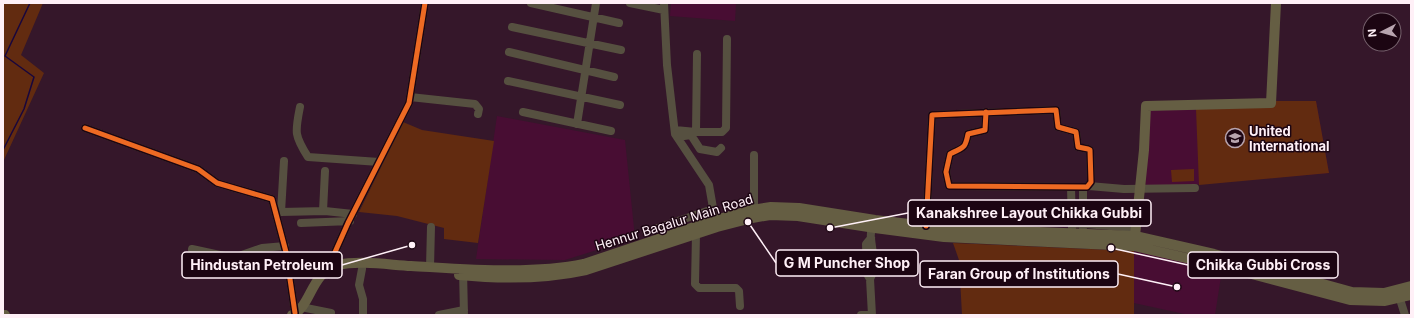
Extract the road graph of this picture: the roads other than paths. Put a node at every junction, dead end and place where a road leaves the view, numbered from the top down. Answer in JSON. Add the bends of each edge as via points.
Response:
{"nodes":[{"id":1,"x":426,"y":3,"type":"edge"},
{"id":2,"x":531,"y":3,"type":"edge"},
{"id":3,"x":596,"y":3,"type":"edge"},
{"id":4,"x":630,"y":3,"type":"edge"},
{"id":5,"x":1276,"y":3,"type":"edge"},
{"id":6,"x":664,"y":6,"type":"edge"},
{"id":7,"x":592,"y":17,"type":"junction"},
{"id":8,"x":619,"y":23,"type":"dead end"},
{"id":9,"x":512,"y":27,"type":"dead end"},
{"id":10,"x":727,"y":39,"type":"dead end"},
{"id":11,"x":588,"y":43,"type":"junction"},
{"id":12,"x":620,"y":50,"type":"dead end"},
{"id":13,"x":509,"y":52,"type":"dead end"},
{"id":14,"x":697,"y":54,"type":"dead end"},
{"id":15,"x":584,"y":70,"type":"junction"},
{"id":16,"x":614,"y":77,"type":"dead end"},
{"id":17,"x":508,"y":81,"type":"dead end"},
{"id":18,"x":582,"y":97,"type":"junction"},
{"id":19,"x":410,"y":98,"type":"junction"},
{"id":20,"x":620,"y":105,"type":"dead end"},
{"id":21,"x":300,"y":107,"type":"dead end"},
{"id":22,"x":523,"y":112,"type":"dead end"},
{"id":23,"x":986,"y":112,"type":"junction"},
{"id":24,"x":478,"y":114,"type":"dead end"},
{"id":25,"x":577,"y":124,"type":"junction"},
{"id":26,"x":85,"y":128,"type":"dead end"},
{"id":27,"x":611,"y":131,"type":"dead end"},
{"id":28,"x":676,"y":133,"type":"junction"},
{"id":29,"x":693,"y":134,"type":"junction"},
{"id":30,"x":721,"y":148,"type":"dead end"},
{"id":31,"x":754,"y":155,"type":"dead end"},
{"id":32,"x":284,"y":162,"type":"dead end"},
{"id":33,"x":379,"y":162,"type":"junction"},
{"id":34,"x":325,"y":171,"type":"dead end"},
{"id":35,"x":1086,"y":186,"type":"junction"},
{"id":36,"x":1071,"y":187,"type":"junction"},
{"id":37,"x":1195,"y":188,"type":"dead end"},
{"id":38,"x":1139,"y":189,"type":"junction"},
{"id":39,"x":712,"y":209,"type":"junction"},
{"id":40,"x":754,"y":210,"type":"junction"},
{"id":41,"x":323,"y":211,"type":"junction"},
{"id":42,"x":351,"y":217,"type":"junction"},
{"id":43,"x":301,"y":223,"type":"dead end"},
{"id":44,"x":1072,"y":223,"type":"junction"},
{"id":45,"x":716,"y":224,"type":"junction"},
{"id":46,"x":926,"y":226,"type":"junction"},
{"id":47,"x":431,"y":227,"type":"dead end"},
{"id":48,"x":872,"y":228,"type":"junction"},
{"id":49,"x":1083,"y":229,"type":"junction"},
{"id":50,"x":646,"y":232,"type":"dead end"},
{"id":51,"x":696,"y":234,"type":"junction"},
{"id":52,"x":1072,"y":234,"type":"junction"},
{"id":53,"x":1135,"y":237,"type":"junction"},
{"id":54,"x":285,"y":246,"type":"junction"},
{"id":55,"x":192,"y":249,"type":"dead end"},
{"id":56,"x":430,"y":267,"type":"junction"},
{"id":57,"x":288,"y":269,"type":"junction"},
{"id":58,"x":362,"y":269,"type":"junction"},
{"id":59,"x":414,"y":269,"type":"junction"},
{"id":60,"x":252,"y":272,"type":"dead end"},
{"id":61,"x":463,"y":272,"type":"junction"},
{"id":62,"x":328,"y":273,"type":"junction"},
{"id":63,"x":1411,"y":286,"type":"edge"},
{"id":64,"x":1399,"y":294,"type":"junction"},
{"id":65,"x":1411,"y":295,"type":"edge"},
{"id":66,"x":740,"y":306,"type":"dead end"},
{"id":67,"x":331,"y":312,"type":"dead end"},
{"id":68,"x":298,"y":313,"type":"edge"},
{"id":69,"x":464,"y":313,"type":"edge"},
{"id":70,"x":363,"y":315,"type":"edge"},
{"id":71,"x":439,"y":315,"type":"edge"},
{"id":72,"x":861,"y":315,"type":"edge"},
{"id":73,"x":872,"y":315,"type":"edge"},
{"id":74,"x":1405,"y":315,"type":"edge"}],
"edges":[{"from":1,"to":19,"type":"street"},
{"from":2,"to":7,"type":"street"},
{"from":3,"to":7,"type":"street"},
{"from":4,"to":6,"type":"street"},
{"from":5,"to":38,"type":"main road","via":[[1271,103],[1146,106]]},
{"from":6,"to":28,"type":"street","via":[[667,65]]},
{"from":7,"to":8,"type":"street"},
{"from":7,"to":11,"type":"street"},
{"from":9,"to":11,"type":"street"},
{"from":10,"to":29,"type":"street","via":[[726,128],[719,133]]},
{"from":11,"to":12,"type":"street"},
{"from":11,"to":15,"type":"street"},
{"from":13,"to":15,"type":"street"},
{"from":14,"to":29,"type":"street"},
{"from":15,"to":16,"type":"street"},
{"from":15,"to":18,"type":"street"},
{"from":17,"to":18,"type":"street"},
{"from":18,"to":20,"type":"street"},
{"from":18,"to":25,"type":"street"},
{"from":19,"to":24,"type":"street","via":[[475,104],[479,109]]},
{"from":19,"to":33,"type":"street"},
{"from":21,"to":33,"type":"street","via":[[296,131],[299,143],[308,157]]},
{"from":22,"to":25,"type":"street"},
{"from":23,"to":35,"type":"street","via":[[1056,110],[1058,127],[1076,132],[1078,147],[1090,150],[1092,182]]},
{"from":23,"to":36,"type":"street","via":[[985,130],[970,132],[966,145],[950,154],[946,172],[949,186]]},
{"from":23,"to":46,"type":"street","via":[[932,115]]},
{"from":25,"to":27,"type":"street"},
{"from":26,"to":54,"type":"street","via":[[198,169],[217,183],[272,199]]},
{"from":28,"to":29,"type":"street"},
{"from":28,"to":39,"type":"street","via":[[709,184]]},
{"from":29,"to":30,"type":"street","via":[[700,149],[717,152]]},
{"from":31,"to":40,"type":"street"},
{"from":32,"to":41,"type":"street","via":[[281,212]]},
{"from":33,"to":42,"type":"street"},
{"from":34,"to":41,"type":"street"},
{"from":35,"to":36,"type":"street"},
{"from":35,"to":38,"type":"street"},
{"from":35,"to":49,"type":"street"},
{"from":36,"to":44,"type":"street"},
{"from":37,"to":38,"type":"street"},
{"from":38,"to":53,"type":"main road"},
{"from":39,"to":45,"type":"street"},
{"from":39,"to":50,"type":"street"},
{"from":40,"to":45,"type":"main road","name":"Hennur Bagalur Main Road"},
{"from":40,"to":48,"type":"main road","name":"Hennur Bagalur Main Road","via":[[771,207],[799,208]]},
{"from":41,"to":42,"type":"street"},
{"from":42,"to":43,"type":"street"},
{"from":42,"to":62,"type":"street"},
{"from":44,"to":49,"type":"street"},
{"from":44,"to":52,"type":"street"},
{"from":45,"to":48,"type":"main road","name":"Hennur Bagalur Main Road","via":[[770,216],[798,216]]},
{"from":45,"to":51,"type":"main road","name":"Hennur Bagalur Main Road"},
{"from":45,"to":61,"type":"main road","name":"Hennur Bagalur Main Road","via":[[567,268]]},
{"from":46,"to":48,"type":"main road","name":"Hennur Bagalur Main Road"},
{"from":46,"to":52,"type":"main road","name":"Hennur Bagalur Main Road"},
{"from":47,"to":56,"type":"street"},
{"from":48,"to":53,"type":"main road","name":"Hennur Bagalur Main Road","via":[[944,236]]},
{"from":48,"to":73,"type":"street"},
{"from":49,"to":52,"type":"main road","name":"Hennur Bagalur Main Road"},
{"from":49,"to":53,"type":"main road","name":"Hennur Bagalur Main Road"},
{"from":51,"to":61,"type":"main road","name":"Hennur Bagalur Main Road","via":[[565,275],[544,277]]},
{"from":51,"to":66,"type":"street","via":[[695,284],[705,289],[736,288],[739,291]]},
{"from":53,"to":64,"type":"main road","via":[[1229,268],[1350,300],[1385,300]]},
{"from":54,"to":55,"type":"street","via":[[262,248],[229,258]]},
{"from":54,"to":57,"type":"street"},
{"from":56,"to":59,"type":"main road","name":"Hennur Bagalur Main Road"},
{"from":56,"to":61,"type":"main road","name":"Hennur Bagalur Main Road"},
{"from":57,"to":60,"type":"street"},
{"from":57,"to":68,"type":"street"},
{"from":58,"to":59,"type":"main road","name":"Hennur Bagalur Main Road"},
{"from":58,"to":62,"type":"main road","name":"Hennur Bagalur Main Road","via":[[347,268]]},
{"from":58,"to":70,"type":"street","via":[[359,285],[364,299]]},
{"from":59,"to":61,"type":"main road","name":"Hennur Bagalur Main Road"},
{"from":59,"to":62,"type":"main road","name":"Hennur Bagalur Main Road","via":[[347,264]]},
{"from":61,"to":69,"type":"street"},
{"from":62,"to":68,"type":"main road","name":"Hennur Bagalur Main Road","via":[[314,285]]},
{"from":63,"to":64,"type":"main road"},
{"from":64,"to":65,"type":"main road"},
{"from":64,"to":74,"type":"street"},
{"from":67,"to":68,"type":"street"},
{"from":69,"to":71,"type":"street"},
{"from":72,"to":73,"type":"street"}]}
